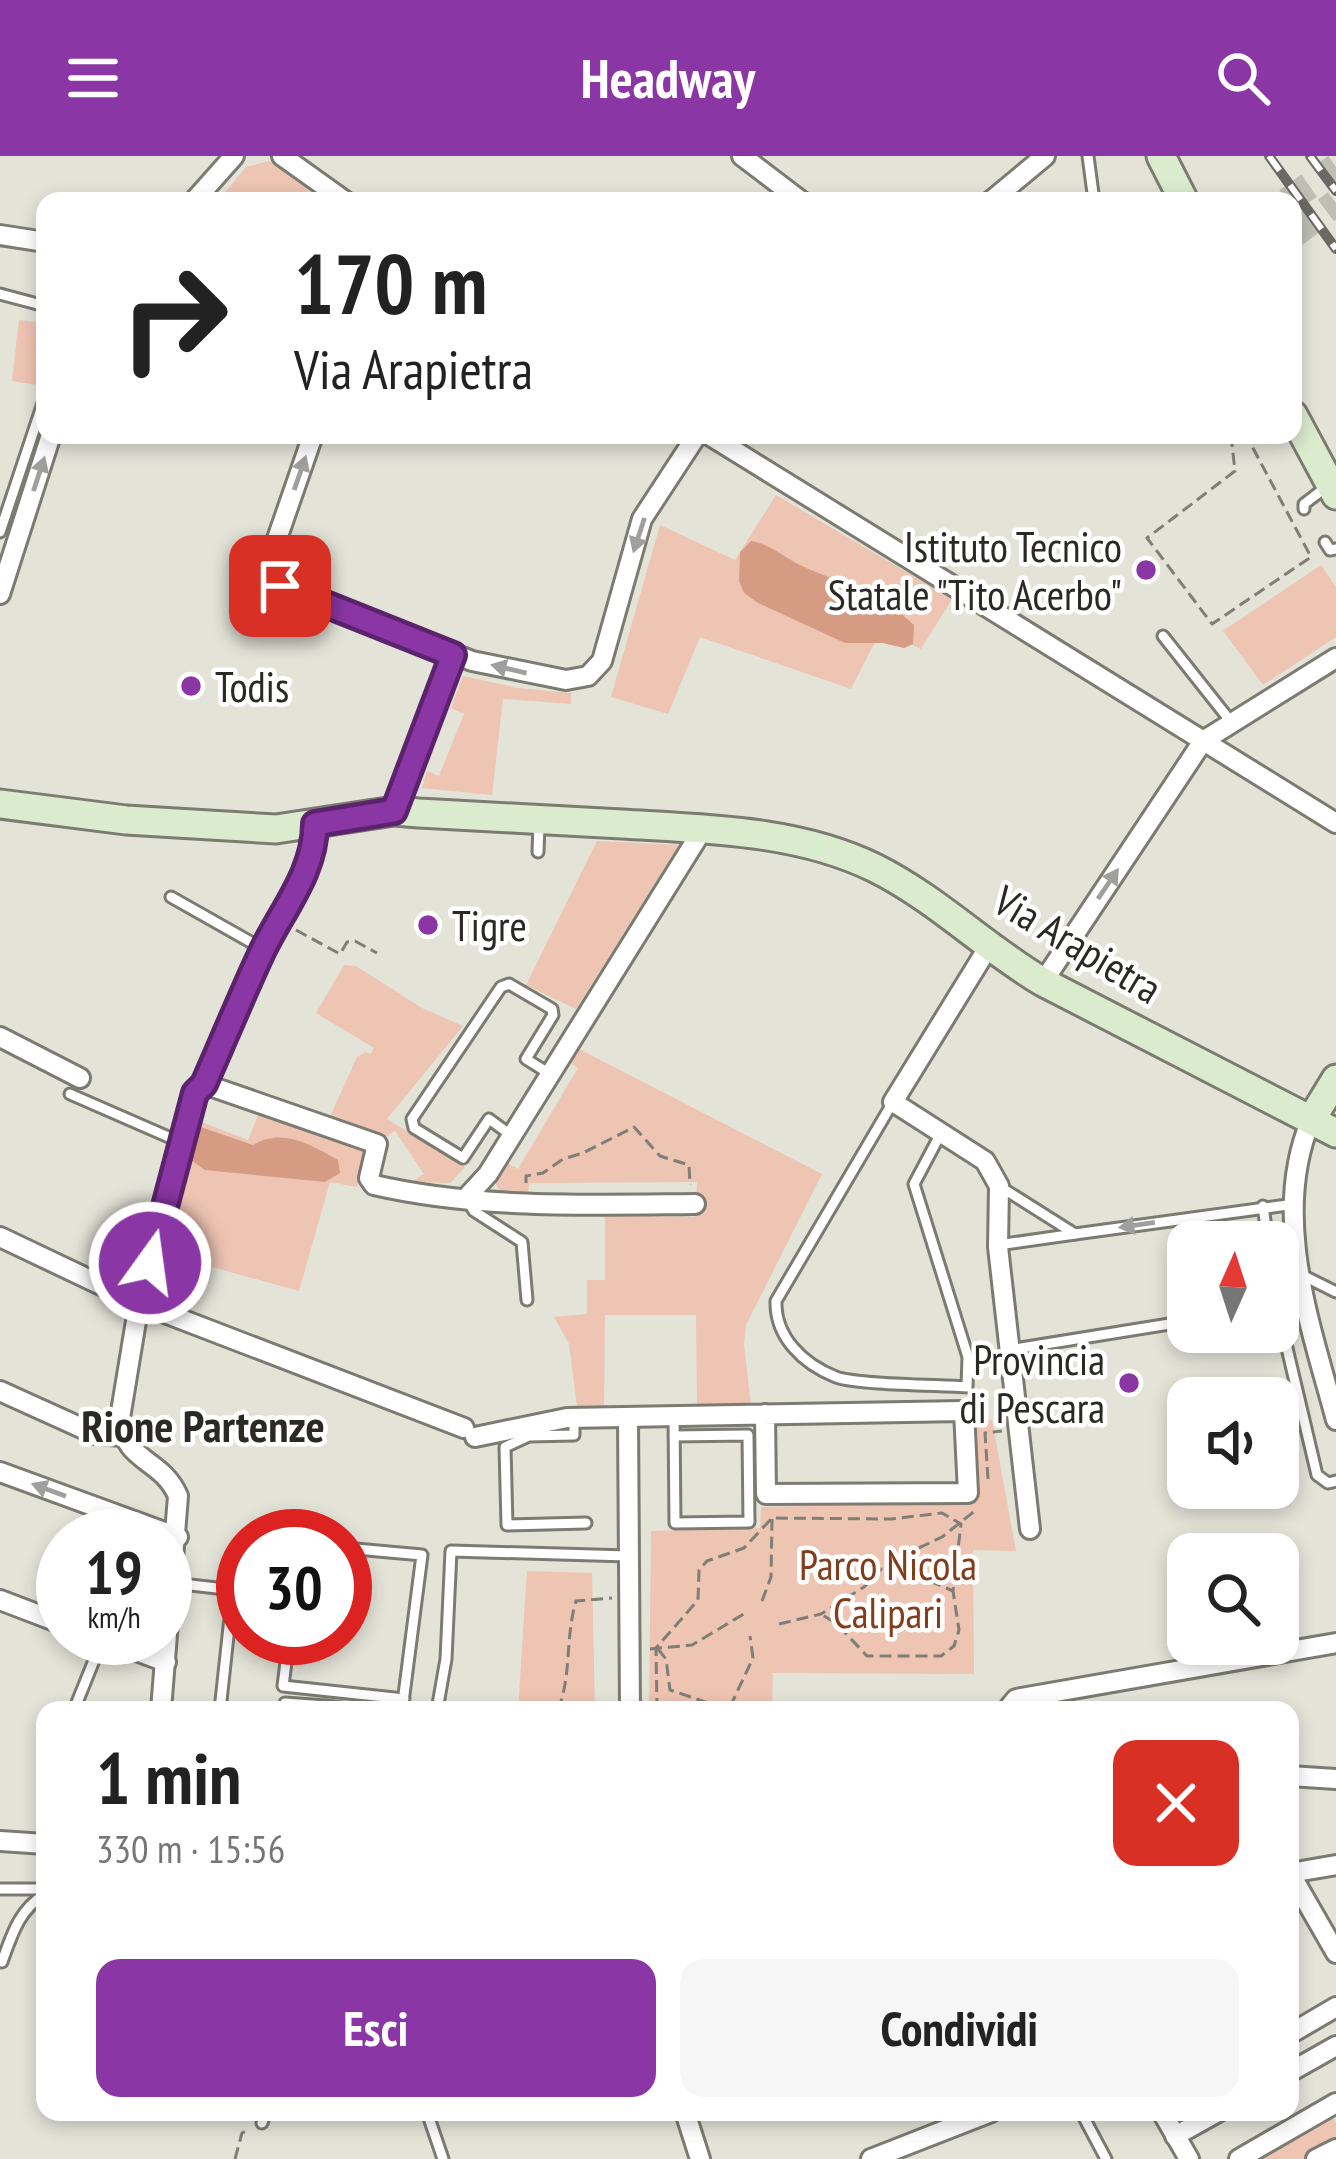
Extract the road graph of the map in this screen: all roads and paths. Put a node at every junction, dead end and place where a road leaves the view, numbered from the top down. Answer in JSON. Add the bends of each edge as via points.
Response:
{"nodes":[{"id":1,"x":233,"y":156,"type":"edge"},
{"id":2,"x":282,"y":156,"type":"edge"},
{"id":3,"x":1045,"y":156,"type":"edge"},
{"id":4,"x":1088,"y":156,"type":"edge"},
{"id":5,"x":1157,"y":156,"type":"edge"},
{"id":6,"x":751,"y":158,"type":"edge"},
{"id":7,"x":202,"y":192,"type":"edge"},
{"id":8,"x":332,"y":192,"type":"edge"},
{"id":9,"x":776,"y":192,"type":"edge"},
{"id":10,"x":1003,"y":192,"type":"edge"},
{"id":11,"x":1093,"y":192,"type":"edge"},
{"id":12,"x":1162,"y":192,"type":"edge"},
{"id":13,"x":1179,"y":192,"type":"edge"},
{"id":14,"x":0,"y":235,"type":"edge"},
{"id":15,"x":36,"y":241,"type":"edge"},
{"id":16,"x":0,"y":293,"type":"edge"},
{"id":17,"x":36,"y":303,"type":"edge"},
{"id":18,"x":36,"y":424,"type":"edge"},
{"id":19,"x":1302,"y":432,"type":"edge"},
{"id":20,"x":49,"y":444,"type":"edge"},
{"id":21,"x":310,"y":444,"type":"edge"},
{"id":22,"x":691,"y":444,"type":"edge"},
{"id":23,"x":724,"y":444,"type":"edge"},
{"id":24,"x":1232,"y":444,"type":"edge"},
{"id":25,"x":1251,"y":444,"type":"edge"},
{"id":26,"x":1301,"y":444,"type":"edge"},
{"id":27,"x":1312,"y":451,"type":"junction"},
{"id":28,"x":1333,"y":490,"type":"edge"},
{"id":29,"x":1304,"y":508,"type":"dead end"},
{"id":30,"x":0,"y":532,"type":"edge"},
{"id":31,"x":1325,"y":542,"type":"dead end"},
{"id":32,"x":1336,"y":549,"type":"edge"},
{"id":33,"x":0,"y":593,"type":"edge"},
{"id":34,"x":1163,"y":636,"type":"dead end"},
{"id":35,"x":453,"y":655,"type":"junction"},
{"id":36,"x":1336,"y":658,"type":"edge"},
{"id":37,"x":1232,"y":723,"type":"junction"},
{"id":38,"x":1203,"y":741,"type":"junction"},
{"id":39,"x":0,"y":804,"type":"edge"},
{"id":40,"x":394,"y":811,"type":"junction"},
{"id":41,"x":540,"y":820,"type":"junction"},
{"id":42,"x":1336,"y":823,"type":"edge"},
{"id":43,"x":315,"y":824,"type":"junction"},
{"id":44,"x":704,"y":829,"type":"junction"},
{"id":45,"x":538,"y":852,"type":"dead end"},
{"id":46,"x":170,"y":897,"type":"dead end"},
{"id":47,"x":278,"y":921,"type":"junction"},
{"id":48,"x":989,"y":946,"type":"junction"},
{"id":49,"x":263,"y":950,"type":"junction"},
{"id":50,"x":377,"y":953,"type":"dead end"},
{"id":51,"x":1043,"y":982,"type":"junction"},
{"id":52,"x":0,"y":1037,"type":"edge"},
{"id":53,"x":550,"y":1073,"type":"junction"},
{"id":54,"x":1336,"y":1078,"type":"edge"},
{"id":55,"x":204,"y":1084,"type":"junction"},
{"id":56,"x":75,"y":1086,"type":"joint"},
{"id":57,"x":893,"y":1102,"type":"junction"},
{"id":58,"x":1324,"y":1126,"type":"edge"},
{"id":59,"x":941,"y":1132,"type":"junction"},
{"id":60,"x":512,"y":1136,"type":"junction"},
{"id":61,"x":180,"y":1142,"type":"junction"},
{"id":62,"x":484,"y":1178,"type":"junction"},
{"id":63,"x":999,"y":1186,"type":"junction"},
{"id":64,"x":501,"y":1201,"type":"junction"},
{"id":65,"x":525,"y":1203,"type":"junction"},
{"id":66,"x":692,"y":1204,"type":"joint"},
{"id":67,"x":1295,"y":1204,"type":"junction"},
{"id":68,"x":465,"y":1205,"type":"junction"},
{"id":69,"x":1263,"y":1206,"type":"junction"},
{"id":70,"x":1265,"y":1221,"type":"edge"},
{"id":71,"x":1296,"y":1221,"type":"edge"},
{"id":72,"x":1076,"y":1234,"type":"junction"},
{"id":73,"x":0,"y":1237,"type":"edge"},
{"id":74,"x":998,"y":1244,"type":"junction"},
{"id":75,"x":1299,"y":1274,"type":"joint"},
{"id":76,"x":1336,"y":1292,"type":"edge"},
{"id":77,"x":1303,"y":1297,"type":"junction"},
{"id":78,"x":1299,"y":1298,"type":"edge"},
{"id":79,"x":527,"y":1300,"type":"dead end"},
{"id":80,"x":140,"y":1304,"type":"junction"},
{"id":81,"x":1167,"y":1324,"type":"edge"},
{"id":82,"x":1008,"y":1350,"type":"junction"},
{"id":83,"x":1289,"y":1353,"type":"edge"},
{"id":84,"x":0,"y":1391,"type":"edge"},
{"id":85,"x":765,"y":1414,"type":"junction"},
{"id":86,"x":574,"y":1418,"type":"junction"},
{"id":87,"x":628,"y":1419,"type":"junction"},
{"id":88,"x":1336,"y":1420,"type":"edge"},
{"id":89,"x":674,"y":1427,"type":"junction"},
{"id":90,"x":986,"y":1433,"type":"dead end"},
{"id":91,"x":122,"y":1436,"type":"junction"},
{"id":92,"x":0,"y":1472,"type":"edge"},
{"id":93,"x":1336,"y":1481,"type":"edge"},
{"id":94,"x":766,"y":1494,"type":"junction"},
{"id":95,"x":986,"y":1494,"type":"dead end"},
{"id":96,"x":981,"y":1505,"type":"dead end"},
{"id":97,"x":101,"y":1509,"type":"edge"},
{"id":98,"x":178,"y":1509,"type":"edge"},
{"id":99,"x":772,"y":1518,"type":"junction"},
{"id":100,"x":586,"y":1523,"type":"dead end"},
{"id":101,"x":961,"y":1524,"type":"junction"},
{"id":102,"x":1030,"y":1529,"type":"dead end"},
{"id":103,"x":372,"y":1550,"type":"edge"},
{"id":104,"x":912,"y":1552,"type":"junction"},
{"id":105,"x":628,"y":1556,"type":"junction"},
{"id":106,"x":952,"y":1591,"type":"junction"},
{"id":107,"x":629,"y":1598,"type":"junction"},
{"id":108,"x":0,"y":1600,"type":"edge"},
{"id":109,"x":762,"y":1601,"type":"dead end"},
{"id":110,"x":747,"y":1612,"type":"dead end"},
{"id":111,"x":36,"y":1614,"type":"edge"},
{"id":112,"x":821,"y":1614,"type":"junction"},
{"id":113,"x":778,"y":1624,"type":"dead end"},
{"id":114,"x":750,"y":1636,"type":"dead end"},
{"id":115,"x":1336,"y":1643,"type":"edge"},
{"id":116,"x":653,"y":1648,"type":"junction"},
{"id":117,"x":92,"y":1665,"type":"edge"},
{"id":118,"x":166,"y":1665,"type":"edge"},
{"id":119,"x":227,"y":1665,"type":"edge"},
{"id":120,"x":286,"y":1665,"type":"edge"},
{"id":121,"x":78,"y":1701,"type":"edge"},
{"id":122,"x":162,"y":1701,"type":"edge"},
{"id":123,"x":221,"y":1701,"type":"edge"},
{"id":124,"x":378,"y":1701,"type":"edge"},
{"id":125,"x":404,"y":1701,"type":"edge"},
{"id":126,"x":439,"y":1701,"type":"edge"},
{"id":127,"x":561,"y":1701,"type":"edge"},
{"id":128,"x":630,"y":1701,"type":"edge"},
{"id":129,"x":656,"y":1701,"type":"edge"},
{"id":130,"x":702,"y":1701,"type":"edge"},
{"id":131,"x":733,"y":1701,"type":"edge"},
{"id":132,"x":1014,"y":1701,"type":"edge"},
{"id":133,"x":1299,"y":1777,"type":"edge"},
{"id":134,"x":1336,"y":1779,"type":"edge"},
{"id":135,"x":0,"y":1841,"type":"edge"},
{"id":136,"x":36,"y":1843,"type":"edge"},
{"id":137,"x":1336,"y":1864,"type":"edge"},
{"id":138,"x":1299,"y":1871,"type":"edge"},
{"id":139,"x":0,"y":1889,"type":"edge"},
{"id":140,"x":1299,"y":1889,"type":"edge"},
{"id":141,"x":36,"y":1891,"type":"edge"},
{"id":142,"x":36,"y":1901,"type":"edge"},
{"id":143,"x":1336,"y":1953,"type":"edge"},
{"id":144,"x":2,"y":1962,"type":"edge"},
{"id":145,"x":1336,"y":2007,"type":"edge"},
{"id":146,"x":1299,"y":2029,"type":"edge"},
{"id":147,"x":1336,"y":2046,"type":"edge"},
{"id":148,"x":1299,"y":2067,"type":"edge"},
{"id":149,"x":1336,"y":2103,"type":"edge"},
{"id":150,"x":435,"y":2121,"type":"edge"},
{"id":151,"x":688,"y":2121,"type":"edge"},
{"id":152,"x":975,"y":2121,"type":"edge"},
{"id":153,"x":1086,"y":2121,"type":"edge"},
{"id":154,"x":1167,"y":2121,"type":"edge"},
{"id":155,"x":1202,"y":2121,"type":"edge"},
{"id":156,"x":1281,"y":2121,"type":"edge"},
{"id":157,"x":1287,"y":2131,"type":"junction"},
{"id":158,"x":242,"y":2133,"type":"dead end"},
{"id":159,"x":1175,"y":2136,"type":"junction"},
{"id":160,"x":925,"y":2149,"type":"edge"},
{"id":161,"x":1336,"y":2149,"type":"edge"},
{"id":162,"x":235,"y":2159,"type":"edge"},
{"id":163,"x":443,"y":2159,"type":"edge"},
{"id":164,"x":700,"y":2159,"type":"edge"},
{"id":165,"x":871,"y":2159,"type":"edge"},
{"id":166,"x":1106,"y":2159,"type":"edge"},
{"id":167,"x":1189,"y":2159,"type":"edge"},
{"id":168,"x":1238,"y":2159,"type":"edge"},
{"id":169,"x":1316,"y":2159,"type":"edge"}],
"edges":[{"from":1,"to":7,"type":"street"},
{"from":2,"to":8,"type":"street"},
{"from":3,"to":10,"type":"street"},
{"from":4,"to":11,"type":"lane"},
{"from":5,"to":12,"type":"street"},
{"from":5,"to":13,"type":"street"},
{"from":6,"to":9,"type":"street"},
{"from":14,"to":15,"type":"street"},
{"from":16,"to":17,"type":"lane"},
{"from":18,"to":30,"type":"lane"},
{"from":19,"to":27,"type":"street"},
{"from":33,"to":20,"type":"street","one_way":true},
{"from":35,"to":21,"type":"street","one_way":true,"via":[[270,576]]},
{"from":22,"to":35,"type":"street","one_way":true,"via":[[642,520],[593,672],[549,679]]},
{"from":23,"to":38,"type":"street"},
{"from":24,"to":25,"type":"path","via":[[1235,471],[1147,538],[1211,624],[1311,557]]},
{"from":26,"to":27,"type":"street"},
{"from":27,"to":28,"type":"street"},
{"from":28,"to":29,"type":"lane"},
{"from":31,"to":32,"type":"lane"},
{"from":34,"to":37,"type":"lane"},
{"from":35,"to":40,"type":"street"},
{"from":36,"to":37,"type":"street"},
{"from":37,"to":38,"type":"street"},
{"from":38,"to":42,"type":"street"},
{"from":51,"to":38,"type":"street","one_way":true},
{"from":39,"to":43,"type":"street","name":"Via Arapietra","via":[[126,820]]},
{"from":40,"to":41,"type":"street","name":"Via Arapietra"},
{"from":40,"to":43,"type":"street","name":"Via Arapietra"},
{"from":41,"to":44,"type":"street","name":"Via Arapietra"},
{"from":41,"to":45,"type":"lane"},
{"from":43,"to":47,"type":"street","via":[[304,876]]},
{"from":44,"to":48,"type":"street","name":"Via Arapietra","via":[[842,854],[904,884]]},
{"from":44,"to":53,"type":"street"},
{"from":46,"to":49,"type":"lane"},
{"from":47,"to":49,"type":"street"},
{"from":47,"to":50,"type":"path","via":[[340,953],[355,941]]},
{"from":48,"to":51,"type":"street","name":"Via Arapietra"},
{"from":48,"to":57,"type":"street"},
{"from":49,"to":55,"type":"street"},
{"from":51,"to":58,"type":"street","name":"Via Arapietra"},
{"from":52,"to":56,"type":"street"},
{"from":53,"to":60,"type":"street"},
{"from":53,"to":60,"type":"lane","via":[[526,1059],[552,1009],[509,984],[412,1119],[464,1158],[489,1119]]},
{"from":54,"to":58,"type":"street"},
{"from":55,"to":61,"type":"street"},
{"from":55,"to":68,"type":"street","via":[[377,1144],[365,1183]]},
{"from":56,"to":61,"type":"lane"},
{"from":57,"to":59,"type":"street"},
{"from":57,"to":59,"type":"lane","via":[[776,1301],[780,1331],[838,1378],[967,1387],[968,1357],[914,1184]]},
{"from":58,"to":67,"type":"street","via":[[1304,1139]]},
{"from":59,"to":63,"type":"street","via":[[985,1161]]},
{"from":60,"to":62,"type":"street"},
{"from":61,"to":80,"type":"street"},
{"from":62,"to":64,"type":"street"},
{"from":62,"to":68,"type":"street"},
{"from":63,"to":72,"type":"lane"},
{"from":63,"to":74,"type":"street"},
{"from":64,"to":65,"type":"street"},
{"from":64,"to":68,"type":"street"},
{"from":65,"to":66,"type":"street"},
{"from":65,"to":66,"type":"path","via":[[526,1175],[634,1126],[660,1156],[689,1165]]},
{"from":67,"to":69,"type":"lane"},
{"from":67,"to":71,"type":"street"},
{"from":68,"to":79,"type":"lane","via":[[521,1242]]},
{"from":69,"to":70,"type":"lane"},
{"from":69,"to":72,"type":"lane","one_way":true},
{"from":72,"to":74,"type":"lane"},
{"from":73,"to":80,"type":"street"},
{"from":74,"to":82,"type":"street"},
{"from":75,"to":76,"type":"lane"},
{"from":75,"to":77,"type":"street"},
{"from":77,"to":78,"type":"lane"},
{"from":77,"to":88,"type":"street"},
{"from":80,"to":86,"type":"street","via":[[470,1432]]},
{"from":80,"to":91,"type":"street"},
{"from":81,"to":82,"type":"lane"},
{"from":82,"to":102,"type":"street"},
{"from":83,"to":93,"type":"lane","via":[[1317,1475]]},
{"from":84,"to":91,"type":"street","via":[[95,1434]]},
{"from":85,"to":89,"type":"street"},
{"from":85,"to":94,"type":"street"},
{"from":85,"to":94,"type":"street","via":[[964,1411],[968,1493]]},
{"from":86,"to":87,"type":"street"},
{"from":86,"to":100,"type":"lane","via":[[574,1436],[529,1436],[506,1447],[507,1525]]},
{"from":87,"to":89,"type":"street"},
{"from":87,"to":105,"type":"street"},
{"from":89,"to":89,"type":"lane","via":[[675,1523],[748,1522],[748,1436]]},
{"from":90,"to":95,"type":"path"},
{"from":91,"to":98,"type":"street","via":[[170,1478]]},
{"from":97,"to":92,"type":"street","one_way":true},
{"from":94,"to":99,"type":"path"},
{"from":96,"to":101,"type":"path"},
{"from":99,"to":101,"type":"path","via":[[942,1513]]},
{"from":99,"to":109,"type":"path","via":[[771,1577]]},
{"from":99,"to":116,"type":"path","via":[[745,1548],[699,1570],[698,1600]]},
{"from":101,"to":104,"type":"path"},
{"from":101,"to":106,"type":"path"},
{"from":103,"to":125,"type":"lane","via":[[422,1555]]},
{"from":104,"to":106,"type":"path","via":[[918,1576]]},
{"from":104,"to":112,"type":"path"},
{"from":105,"to":107,"type":"street"},
{"from":105,"to":126,"type":"lane","via":[[451,1551]]},
{"from":106,"to":112,"type":"path","via":[[959,1630],[940,1656],[867,1657]]},
{"from":107,"to":127,"type":"path","via":[[576,1601]]},
{"from":107,"to":128,"type":"street"},
{"from":108,"to":111,"type":"street"},
{"from":110,"to":116,"type":"path","via":[[692,1645]]},
{"from":112,"to":113,"type":"path"},
{"from":114,"to":131,"type":"path","via":[[753,1658]]},
{"from":115,"to":132,"type":"street"},
{"from":116,"to":129,"type":"path"},
{"from":116,"to":130,"type":"path","via":[[666,1659],[670,1690]]},
{"from":117,"to":121,"type":"lane"},
{"from":118,"to":122,"type":"street"},
{"from":119,"to":123,"type":"lane"},
{"from":120,"to":124,"type":"lane","via":[[283,1686]]},
{"from":133,"to":134,"type":"street"},
{"from":135,"to":136,"type":"street"},
{"from":137,"to":138,"type":"street"},
{"from":139,"to":141,"type":"lane"},
{"from":140,"to":143,"type":"street"},
{"from":142,"to":144,"type":"lane","via":[[17,1921]]},
{"from":145,"to":146,"type":"street"},
{"from":147,"to":148,"type":"street"},
{"from":149,"to":157,"type":"street"},
{"from":150,"to":163,"type":"lane"},
{"from":151,"to":164,"type":"street"},
{"from":152,"to":160,"type":"street"},
{"from":153,"to":166,"type":"lane"},
{"from":154,"to":159,"type":"street"},
{"from":155,"to":159,"type":"street"},
{"from":156,"to":157,"type":"street"},
{"from":157,"to":168,"type":"street"},
{"from":158,"to":162,"type":"path"},
{"from":159,"to":167,"type":"street"},
{"from":160,"to":165,"type":"street"},
{"from":161,"to":169,"type":"street"}]}
